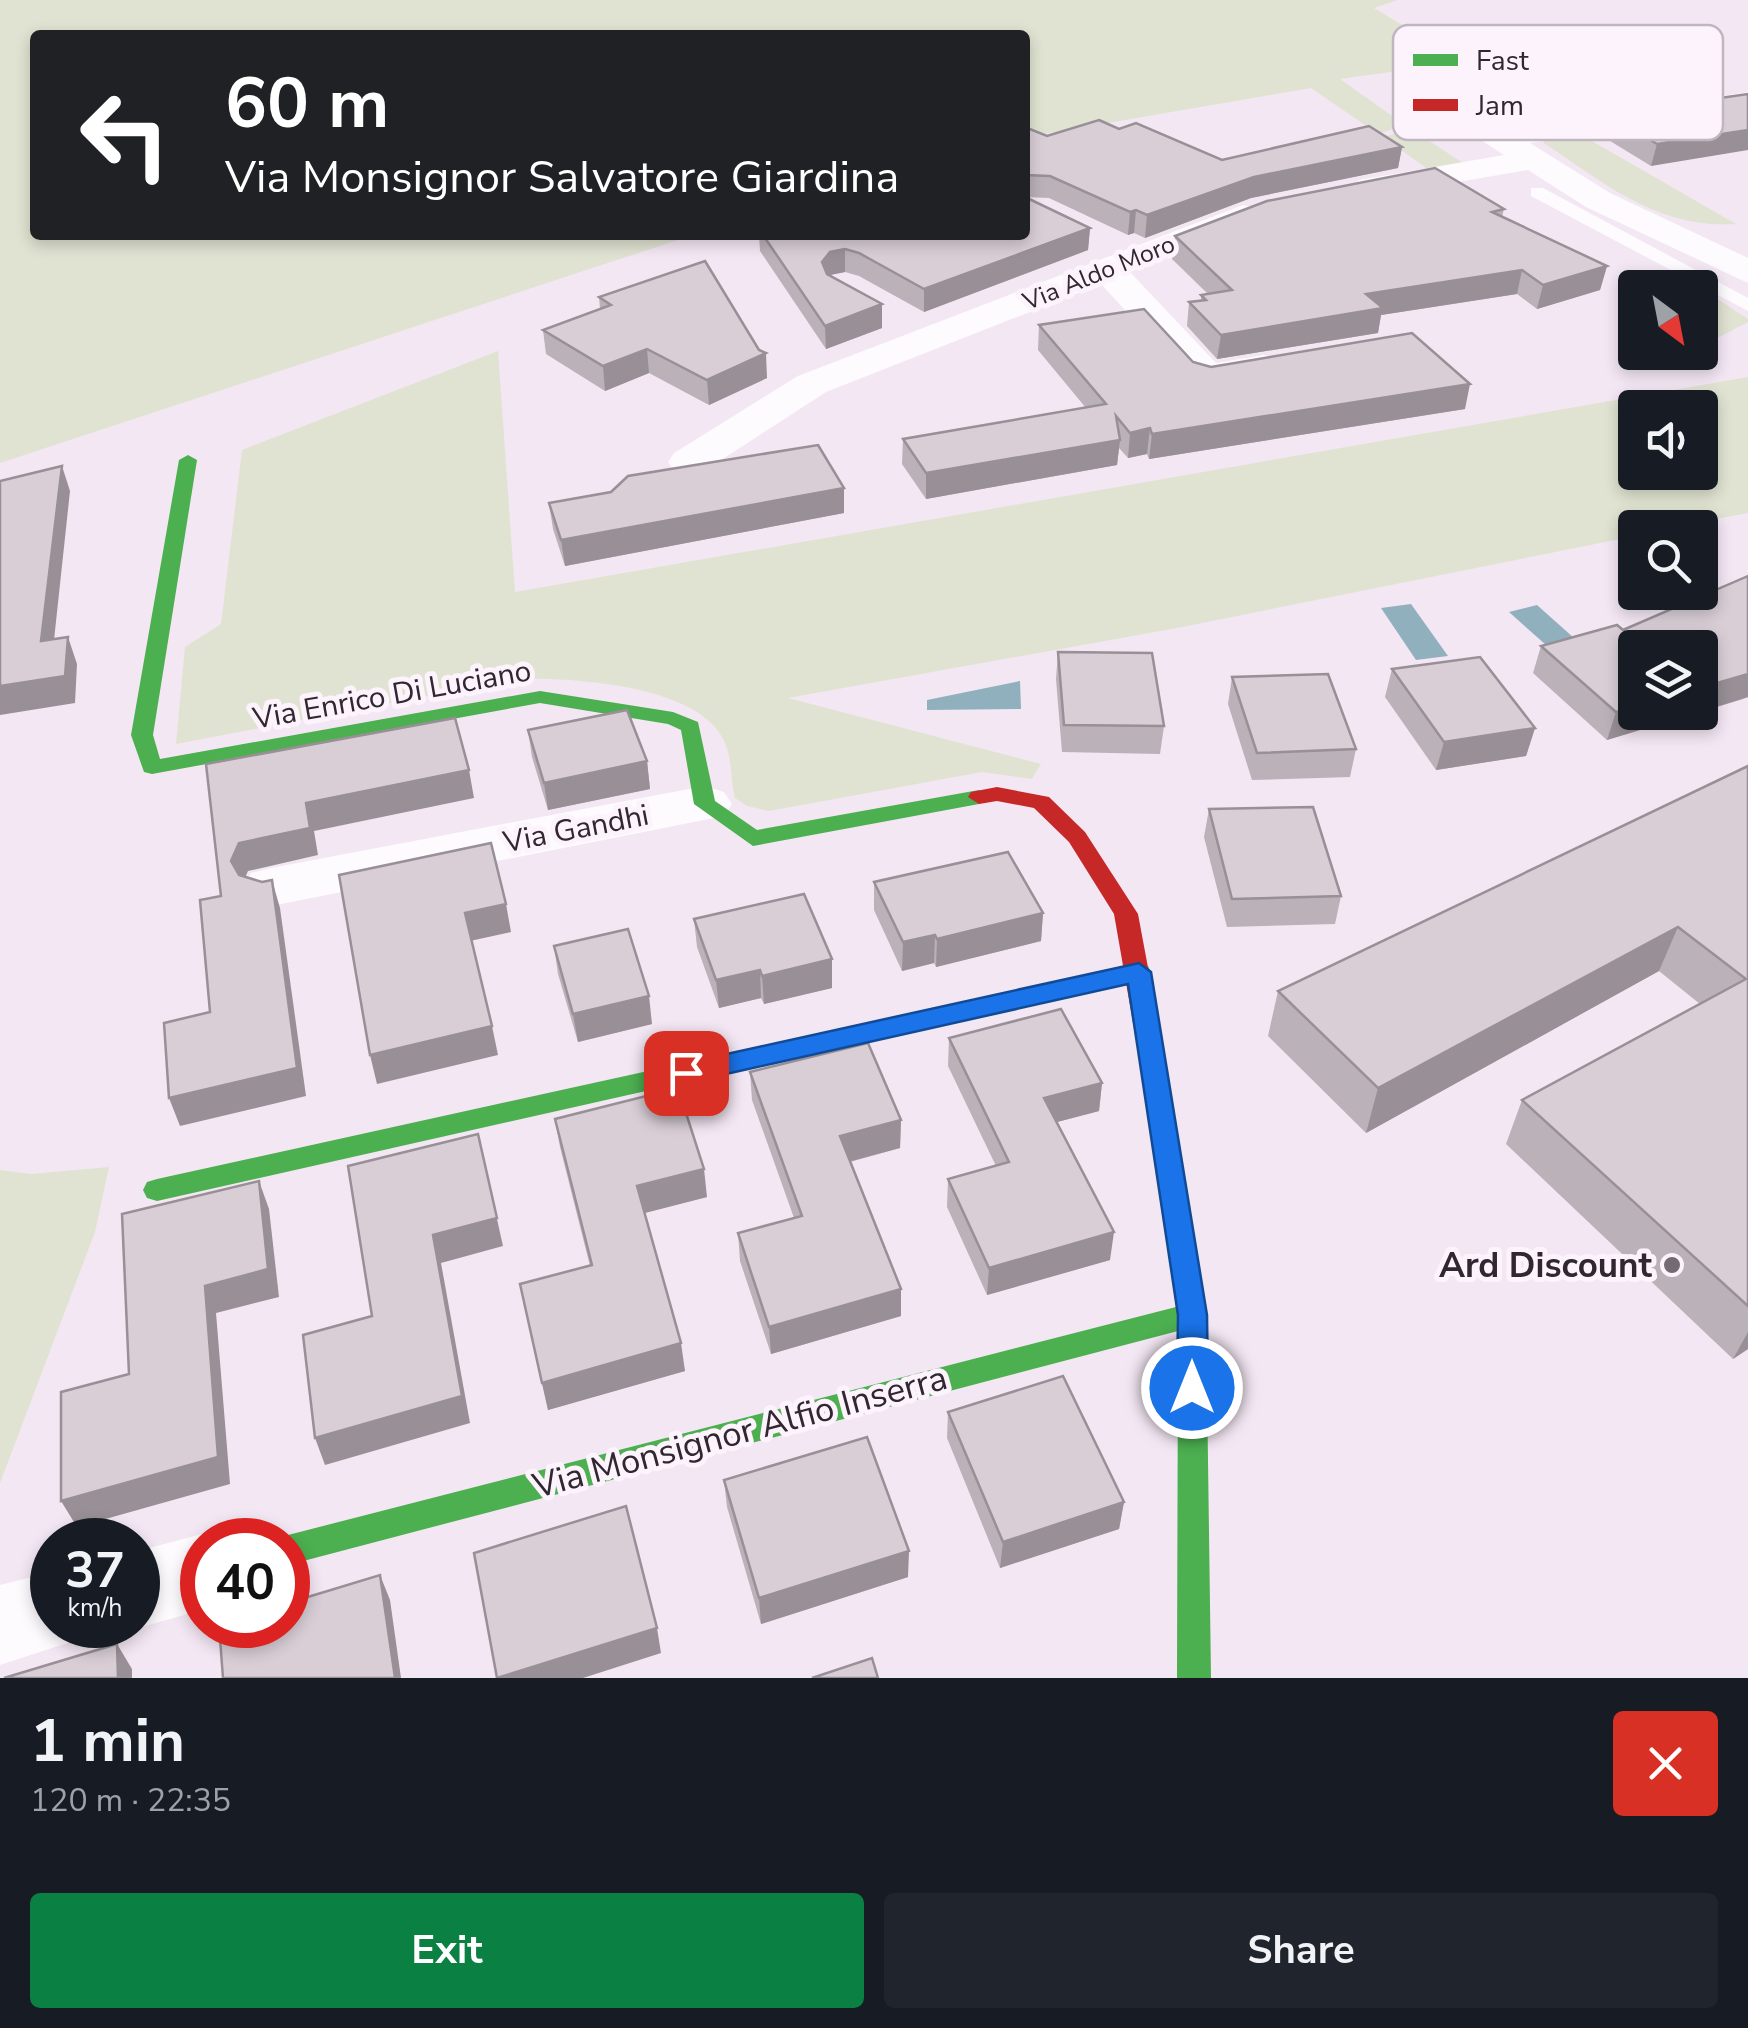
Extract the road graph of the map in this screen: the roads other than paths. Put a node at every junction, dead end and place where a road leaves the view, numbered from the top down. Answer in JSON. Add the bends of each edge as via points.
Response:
{"nodes":[{"id":1,"x":1748,"y":101,"type":"edge"},
{"id":2,"x":1723,"y":105,"type":"edge"},
{"id":3,"x":1493,"y":140,"type":"edge"},
{"id":4,"x":1521,"y":140,"type":"edge"},
{"id":5,"x":1527,"y":164,"type":"junction"},
{"id":6,"x":1344,"y":191,"type":"edge"},
{"id":7,"x":1270,"y":208,"type":"edge"},
{"id":8,"x":1748,"y":232,"type":"edge"},
{"id":9,"x":1691,"y":253,"type":"junction"},
{"id":10,"x":1117,"y":256,"type":"junction"},
{"id":11,"x":1748,"y":272,"type":"edge"},
{"id":12,"x":1748,"y":305,"type":"edge"},
{"id":13,"x":889,"y":313,"type":"dead end"},
{"id":14,"x":934,"y":338,"type":"junction"},
{"id":15,"x":1300,"y":361,"type":"edge"},
{"id":16,"x":188,"y":460,"type":"dead end"},
{"id":17,"x":689,"y":462,"type":"edge"},
{"id":18,"x":705,"y":804,"type":"junction"},
{"id":19,"x":271,"y":888,"type":"edge"},
{"id":20,"x":1139,"y":972,"type":"junction"},
{"id":21,"x":157,"y":1190,"type":"dead end"},
{"id":22,"x":1192,"y":1315,"type":"junction"},
{"id":23,"x":310,"y":1544,"type":"edge"},
{"id":24,"x":30,"y":1617,"type":"edge"},
{"id":25,"x":0,"y":1625,"type":"edge"},
{"id":26,"x":1194,"y":1678,"type":"edge"}],
"edges":[{"from":1,"to":2,"type":"street"},
{"from":3,"to":5,"type":"street"},
{"from":4,"to":5,"type":"street"},
{"from":5,"to":6,"type":"street"},
{"from":5,"to":9,"type":"street"},
{"from":7,"to":10,"type":"street","name":"Via Aldo Moro"},
{"from":8,"to":9,"type":"street"},
{"from":9,"to":11,"type":"street"},
{"from":9,"to":12,"type":"lane"},
{"from":10,"to":14,"type":"street","name":"Via Aldo Moro"},
{"from":10,"to":15,"type":"street","via":[[1208,376]]},
{"from":13,"to":14,"type":"street"},
{"from":14,"to":17,"type":"street","name":"Via Aldo Moro","via":[[812,384]]},
{"from":16,"to":18,"type":"street","name":"Via Enrico Di Luciano","via":[[142,735],[152,767],[540,697],[691,726]]},
{"from":18,"to":19,"type":"street","name":"Via Gandhi"},
{"from":18,"to":20,"type":"street","via":[[753,838],[997,794],[1041,802],[1077,837],[1126,914]]},
{"from":20,"to":21,"type":"street"},
{"from":20,"to":22,"type":"street"},
{"from":22,"to":23,"type":"street","name":"Via Monsignor Alfio Inserra"},
{"from":22,"to":26,"type":"street"},
{"from":24,"to":25,"type":"street"}]}
